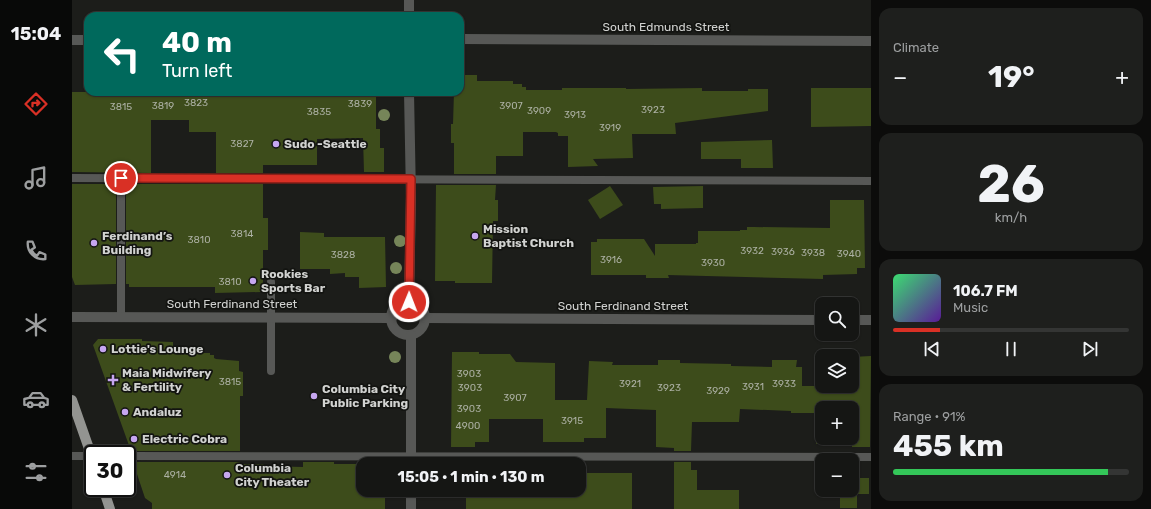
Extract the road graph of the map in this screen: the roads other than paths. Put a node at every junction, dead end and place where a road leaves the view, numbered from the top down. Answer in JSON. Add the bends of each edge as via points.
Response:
{"nodes":[{"id":1,"x":409,"y":0,"type":"edge"},
{"id":2,"x":409,"y":12,"type":"edge"},
{"id":3,"x":464,"y":39,"type":"edge"},
{"id":4,"x":72,"y":40,"type":"edge"},
{"id":5,"x":84,"y":40,"type":"edge"},
{"id":6,"x":871,"y":41,"type":"edge"},
{"id":7,"x":409,"y":96,"type":"edge"},
{"id":8,"x":72,"y":178,"type":"edge"},
{"id":9,"x":121,"y":178,"type":"junction"},
{"id":10,"x":411,"y":179,"type":"junction"},
{"id":11,"x":871,"y":181,"type":"edge"},
{"id":12,"x":271,"y":282,"type":"dead end"},
{"id":13,"x":409,"y":302,"type":"junction"},
{"id":14,"x":72,"y":317,"type":"edge"},
{"id":15,"x":121,"y":317,"type":"junction"},
{"id":16,"x":271,"y":317,"type":"junction"},
{"id":17,"x":392,"y":318,"type":"junction"},
{"id":18,"x":425,"y":318,"type":"junction"},
{"id":19,"x":815,"y":320,"type":"edge"},
{"id":20,"x":859,"y":320,"type":"edge"},
{"id":21,"x":871,"y":320,"type":"edge"},
{"id":22,"x":411,"y":335,"type":"junction"},
{"id":23,"x":271,"y":371,"type":"dead end"},
{"id":24,"x":72,"y":400,"type":"edge"},
{"id":25,"x":89,"y":445,"type":"edge"},
{"id":26,"x":72,"y":456,"type":"edge"},
{"id":27,"x":136,"y":456,"type":"edge"},
{"id":28,"x":84,"y":457,"type":"edge"},
{"id":29,"x":411,"y":457,"type":"edge"},
{"id":30,"x":871,"y":457,"type":"edge"},
{"id":31,"x":356,"y":459,"type":"edge"},
{"id":32,"x":586,"y":459,"type":"edge"},
{"id":33,"x":106,"y":497,"type":"edge"},
{"id":34,"x":411,"y":497,"type":"edge"},
{"id":35,"x":110,"y":509,"type":"edge"},
{"id":36,"x":411,"y":509,"type":"edge"}],
"edges":[{"from":1,"to":2,"type":"street"},
{"from":3,"to":6,"type":"street","name":"South Edmunds Street"},
{"from":4,"to":5,"type":"street"},
{"from":7,"to":10,"type":"street"},
{"from":8,"to":9,"type":"lane"},
{"from":9,"to":10,"type":"lane"},
{"from":9,"to":15,"type":"lane"},
{"from":10,"to":11,"type":"lane"},
{"from":10,"to":13,"type":"street"},
{"from":12,"to":16,"type":"lane"},
{"from":13,"to":17,"type":"street","via":[[398,306]]},
{"from":13,"to":18,"type":"street","via":[[419,306]]},
{"from":14,"to":15,"type":"street","name":"South Ferdinand Street"},
{"from":15,"to":16,"type":"street","name":"South Ferdinand Street"},
{"from":16,"to":17,"type":"street","name":"South Ferdinand Street"},
{"from":16,"to":23,"type":"lane"},
{"from":17,"to":22,"type":"street","via":[[396,330]]},
{"from":18,"to":19,"type":"street","name":"South Ferdinand Street"},
{"from":18,"to":22,"type":"street","via":[[420,331]]},
{"from":20,"to":21,"type":"street"},
{"from":22,"to":29,"type":"street"},
{"from":24,"to":25,"type":"main road"},
{"from":26,"to":28,"type":"lane"},
{"from":27,"to":31,"type":"lane"},
{"from":30,"to":32,"type":"lane"},
{"from":33,"to":35,"type":"main road"},
{"from":34,"to":36,"type":"street"}]}
